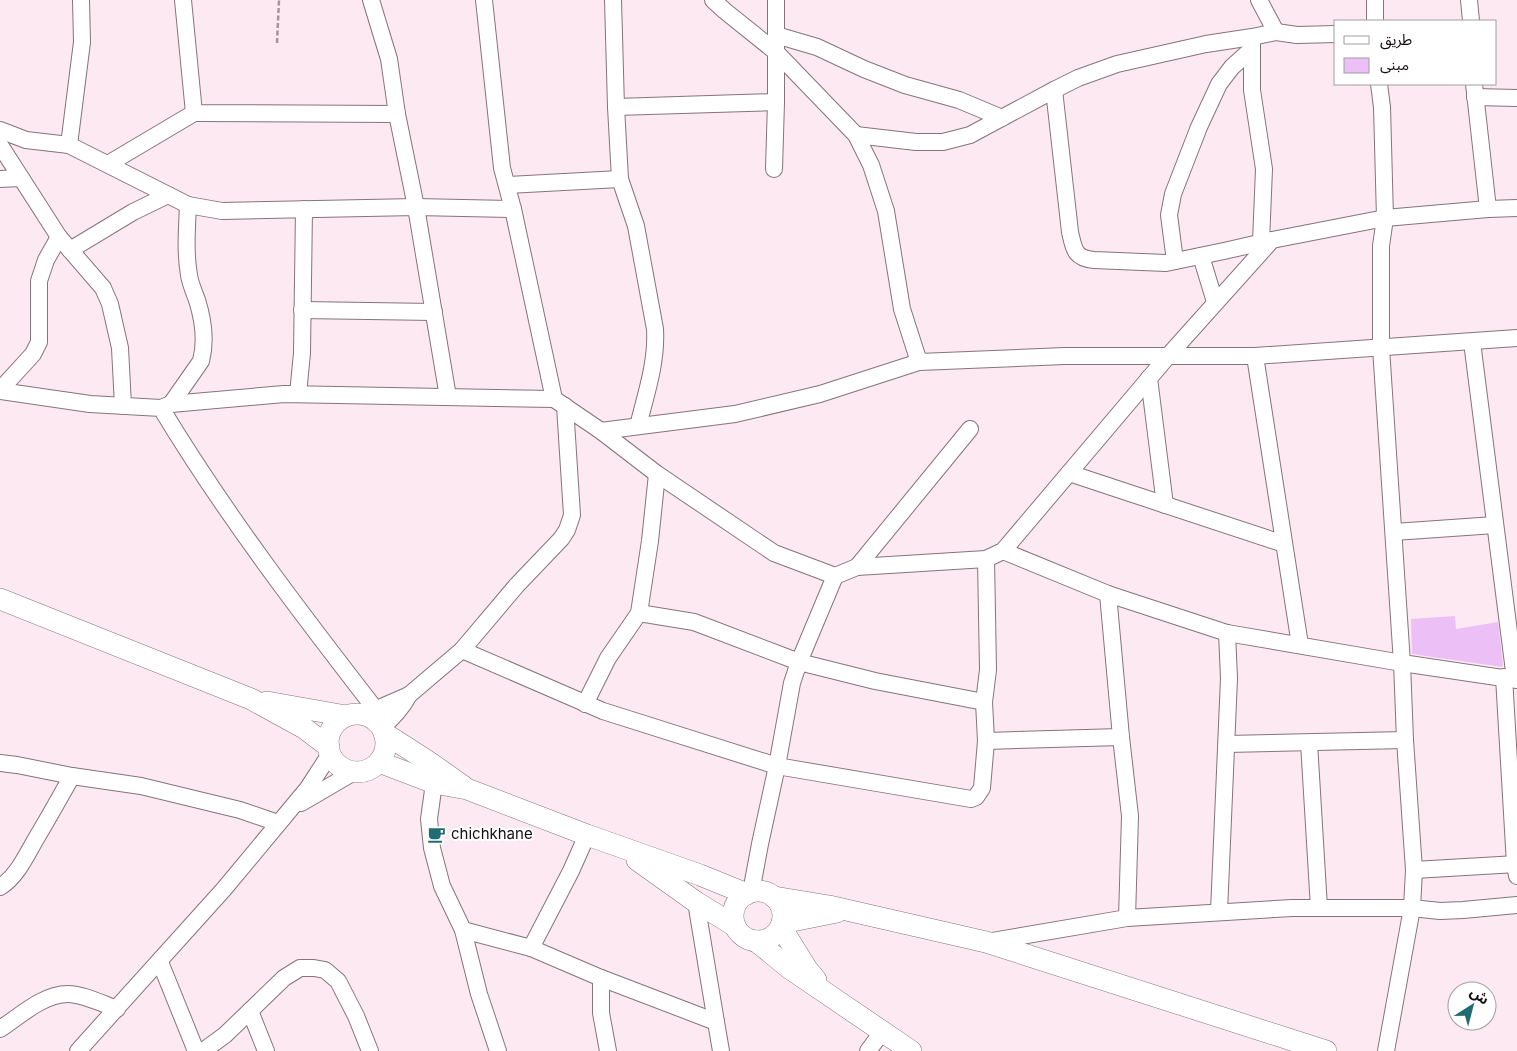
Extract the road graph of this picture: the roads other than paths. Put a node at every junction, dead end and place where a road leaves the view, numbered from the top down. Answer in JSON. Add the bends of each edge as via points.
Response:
{"nodes":[{"id":1,"x":81,"y":0,"type":"edge"},
{"id":2,"x":184,"y":0,"type":"edge"},
{"id":3,"x":371,"y":0,"type":"edge"},
{"id":4,"x":484,"y":0,"type":"edge"},
{"id":5,"x":613,"y":0,"type":"edge"},
{"id":6,"x":713,"y":0,"type":"edge"},
{"id":7,"x":776,"y":0,"type":"edge"},
{"id":8,"x":1259,"y":0,"type":"edge"},
{"id":9,"x":1375,"y":0,"type":"edge"},
{"id":10,"x":1469,"y":0,"type":"edge"},
{"id":11,"x":1375,"y":20,"type":"edge"},
{"id":12,"x":1471,"y":20,"type":"edge"},
{"id":13,"x":1276,"y":32,"type":"junction"},
{"id":14,"x":1334,"y":34,"type":"edge"},
{"id":15,"x":776,"y":35,"type":"junction"},
{"id":16,"x":1252,"y":43,"type":"junction"},
{"id":17,"x":776,"y":52,"type":"junction"},
{"id":18,"x":1379,"y":85,"type":"edge"},
{"id":19,"x":1054,"y":90,"type":"junction"},
{"id":20,"x":1474,"y":90,"type":"edge"},
{"id":21,"x":1517,"y":98,"type":"edge"},
{"id":22,"x":776,"y":102,"type":"junction"},
{"id":23,"x":616,"y":107,"type":"junction"},
{"id":24,"x":194,"y":113,"type":"junction"},
{"id":25,"x":397,"y":114,"type":"junction"},
{"id":26,"x":1002,"y":118,"type":"junction"},
{"id":27,"x":0,"y":130,"type":"edge"},
{"id":28,"x":856,"y":135,"type":"junction"},
{"id":29,"x":0,"y":145,"type":"edge"},
{"id":30,"x":69,"y":145,"type":"junction"},
{"id":31,"x":108,"y":164,"type":"junction"},
{"id":32,"x":774,"y":169,"type":"dead end"},
{"id":33,"x":21,"y":178,"type":"junction"},
{"id":34,"x":0,"y":179,"type":"edge"},
{"id":35,"x":620,"y":179,"type":"junction"},
{"id":36,"x":507,"y":185,"type":"junction"},
{"id":37,"x":168,"y":195,"type":"junction"},
{"id":38,"x":188,"y":205,"type":"junction"},
{"id":39,"x":416,"y":207,"type":"junction"},
{"id":40,"x":1517,"y":208,"type":"edge"},
{"id":41,"x":304,"y":209,"type":"junction"},
{"id":42,"x":513,"y":209,"type":"junction"},
{"id":43,"x":1488,"y":209,"type":"junction"},
{"id":44,"x":1385,"y":218,"type":"junction"},
{"id":45,"x":59,"y":237,"type":"junction"},
{"id":46,"x":1267,"y":241,"type":"junction"},
{"id":47,"x":70,"y":250,"type":"junction"},
{"id":48,"x":1200,"y":256,"type":"junction"},
{"id":49,"x":1175,"y":262,"type":"junction"},
{"id":50,"x":1215,"y":302,"type":"junction"},
{"id":51,"x":302,"y":310,"type":"junction"},
{"id":52,"x":434,"y":312,"type":"junction"},
{"id":53,"x":1517,"y":338,"type":"edge"},
{"id":54,"x":1472,"y":342,"type":"junction"},
{"id":55,"x":1381,"y":348,"type":"junction"},
{"id":56,"x":1168,"y":356,"type":"junction"},
{"id":57,"x":1255,"y":356,"type":"junction"},
{"id":58,"x":919,"y":362,"type":"junction"},
{"id":59,"x":1148,"y":378,"type":"junction"},
{"id":60,"x":0,"y":390,"type":"edge"},
{"id":61,"x":298,"y":394,"type":"junction"},
{"id":62,"x":448,"y":397,"type":"junction"},
{"id":63,"x":560,"y":402,"type":"junction"},
{"id":64,"x":123,"y":406,"type":"junction"},
{"id":65,"x":166,"y":406,"type":"junction"},
{"id":66,"x":638,"y":426,"type":"junction"},
{"id":67,"x":970,"y":430,"type":"dead end"},
{"id":68,"x":601,"y":431,"type":"junction"},
{"id":69,"x":1069,"y":473,"type":"junction"},
{"id":70,"x":657,"y":474,"type":"junction"},
{"id":71,"x":1165,"y":505,"type":"junction"},
{"id":72,"x":1495,"y":525,"type":"junction"},
{"id":73,"x":1394,"y":532,"type":"junction"},
{"id":74,"x":1284,"y":544,"type":"junction"},
{"id":75,"x":1003,"y":551,"type":"junction"},
{"id":76,"x":986,"y":559,"type":"junction"},
{"id":77,"x":857,"y":568,"type":"junction"},
{"id":78,"x":835,"y":576,"type":"junction"},
{"id":79,"x":1108,"y":594,"type":"junction"},
{"id":80,"x":0,"y":599,"type":"edge"},
{"id":81,"x":639,"y":614,"type":"junction"},
{"id":82,"x":1227,"y":633,"type":"junction"},
{"id":83,"x":1300,"y":645,"type":"junction"},
{"id":84,"x":462,"y":650,"type":"junction"},
{"id":85,"x":799,"y":662,"type":"junction"},
{"id":86,"x":1402,"y":663,"type":"junction"},
{"id":87,"x":1512,"y":679,"type":"edge"},
{"id":88,"x":251,"y":699,"type":"junction"},
{"id":89,"x":984,"y":702,"type":"junction"},
{"id":90,"x":585,"y":704,"type":"junction"},
{"id":91,"x":370,"y":720,"type":"junction"},
{"id":92,"x":1121,"y":737,"type":"junction"},
{"id":93,"x":1405,"y":740,"type":"junction"},
{"id":94,"x":986,"y":741,"type":"junction"},
{"id":95,"x":1309,"y":743,"type":"junction"},
{"id":96,"x":1226,"y":744,"type":"junction"},
{"id":97,"x":329,"y":751,"type":"junction"},
{"id":98,"x":379,"y":762,"type":"junction"},
{"id":99,"x":0,"y":763,"type":"edge"},
{"id":100,"x":777,"y":766,"type":"junction"},
{"id":101,"x":354,"y":772,"type":"junction"},
{"id":102,"x":72,"y":776,"type":"junction"},
{"id":103,"x":434,"y":783,"type":"junction"},
{"id":104,"x":467,"y":789,"type":"junction"},
{"id":105,"x":290,"y":810,"type":"junction"},
{"id":106,"x":278,"y":824,"type":"junction"},
{"id":107,"x":587,"y":835,"type":"junction"},
{"id":108,"x":614,"y":844,"type":"junction"},
{"id":109,"x":1516,"y":868,"type":"edge"},
{"id":110,"x":1414,"y":870,"type":"junction"},
{"id":111,"x":0,"y":887,"type":"edge"},
{"id":112,"x":749,"y":893,"type":"junction"},
{"id":113,"x":774,"y":898,"type":"junction"},
{"id":114,"x":696,"y":902,"type":"junction"},
{"id":115,"x":1517,"y":905,"type":"edge"},
{"id":116,"x":1319,"y":908,"type":"junction"},
{"id":117,"x":1412,"y":908,"type":"junction"},
{"id":118,"x":847,"y":910,"type":"junction"},
{"id":119,"x":1219,"y":912,"type":"junction"},
{"id":120,"x":1127,"y":918,"type":"junction"},
{"id":121,"x":781,"y":925,"type":"junction"},
{"id":122,"x":735,"y":926,"type":"junction"},
{"id":123,"x":464,"y":930,"type":"junction"},
{"id":124,"x":756,"y":941,"type":"junction"},
{"id":125,"x":986,"y":942,"type":"junction"},
{"id":126,"x":530,"y":948,"type":"junction"},
{"id":127,"x":160,"y":962,"type":"junction"},
{"id":128,"x":601,"y":978,"type":"junction"},
{"id":129,"x":832,"y":999,"type":"junction"},
{"id":130,"x":117,"y":1009,"type":"junction"},
{"id":131,"x":250,"y":1012,"type":"junction"},
{"id":132,"x":716,"y":1022,"type":"junction"},
{"id":133,"x":0,"y":1030,"type":"edge"},
{"id":134,"x":882,"y":1032,"type":"junction"},
{"id":135,"x":78,"y":1051,"type":"edge"},
{"id":136,"x":196,"y":1051,"type":"edge"},
{"id":137,"x":203,"y":1051,"type":"edge"},
{"id":138,"x":266,"y":1051,"type":"edge"},
{"id":139,"x":370,"y":1051,"type":"edge"},
{"id":140,"x":498,"y":1051,"type":"edge"},
{"id":141,"x":608,"y":1051,"type":"edge"},
{"id":142,"x":721,"y":1051,"type":"edge"},
{"id":143,"x":868,"y":1051,"type":"edge"},
{"id":144,"x":911,"y":1051,"type":"edge"},
{"id":145,"x":1326,"y":1051,"type":"edge"},
{"id":146,"x":1386,"y":1051,"type":"edge"}],
"edges":[{"from":1,"to":30,"type":"street","via":[[82,42]]},
{"from":2,"to":24,"type":"street"},
{"from":3,"to":25,"type":"street","via":[[389,59]]},
{"from":4,"to":36,"type":"street","via":[[502,168]]},
{"from":5,"to":23,"type":"street"},
{"from":6,"to":17,"type":"street"},
{"from":7,"to":15,"type":"street"},
{"from":8,"to":13,"type":"street"},
{"from":9,"to":11,"type":"street"},
{"from":10,"to":12,"type":"street"},
{"from":13,"to":14,"type":"street"},
{"from":13,"to":16,"type":"street"},
{"from":15,"to":17,"type":"street"},
{"from":15,"to":26,"type":"street"},
{"from":16,"to":19,"type":"street","via":[[1206,44],[1172,50],[1117,64]]},
{"from":16,"to":46,"type":"street","via":[[1252,90],[1264,169]]},
{"from":16,"to":49,"type":"street","via":[[1219,84],[1198,127],[1173,194],[1169,215]]},
{"from":17,"to":22,"type":"street"},
{"from":17,"to":28,"type":"street"},
{"from":18,"to":44,"type":"street"},
{"from":19,"to":26,"type":"street"},
{"from":19,"to":49,"type":"street","via":[[1074,248],[1084,259]]},
{"from":20,"to":21,"type":"street"},
{"from":20,"to":43,"type":"street"},
{"from":22,"to":23,"type":"street"},
{"from":22,"to":32,"type":"street"},
{"from":23,"to":35,"type":"street"},
{"from":24,"to":25,"type":"street"},
{"from":24,"to":31,"type":"street"},
{"from":25,"to":39,"type":"street"},
{"from":26,"to":28,"type":"street","via":[[970,135],[943,142]]},
{"from":27,"to":30,"type":"street","via":[[26,140]]},
{"from":28,"to":58,"type":"street","via":[[871,164],[886,211],[902,309]]},
{"from":29,"to":33,"type":"street"},
{"from":30,"to":31,"type":"street"},
{"from":31,"to":37,"type":"street"},
{"from":33,"to":34,"type":"street"},
{"from":33,"to":45,"type":"street"},
{"from":35,"to":36,"type":"street"},
{"from":35,"to":66,"type":"street","via":[[636,226],[656,342],[654,365]]},
{"from":36,"to":42,"type":"street"},
{"from":37,"to":38,"type":"street"},
{"from":37,"to":47,"type":"street"},
{"from":38,"to":41,"type":"street","via":[[222,211]]},
{"from":38,"to":65,"type":"street","via":[[189,275],[201,319],[203,355]]},
{"from":39,"to":41,"type":"street"},
{"from":39,"to":42,"type":"street"},
{"from":39,"to":52,"type":"street"},
{"from":40,"to":43,"type":"street"},
{"from":41,"to":51,"type":"street"},
{"from":42,"to":63,"type":"street"},
{"from":43,"to":44,"type":"street"},
{"from":44,"to":46,"type":"street"},
{"from":44,"to":55,"type":"street","via":[[1381,246]]},
{"from":45,"to":47,"type":"street"},
{"from":45,"to":60,"type":"street","via":[[38,282],[39,342],[33,354]]},
{"from":46,"to":48,"type":"street"},
{"from":46,"to":50,"type":"street"},
{"from":47,"to":64,"type":"street","via":[[103,288],[110,304],[120,348]]},
{"from":48,"to":49,"type":"street"},
{"from":48,"to":50,"type":"street"},
{"from":50,"to":56,"type":"street"},
{"from":51,"to":52,"type":"street"},
{"from":51,"to":61,"type":"street"},
{"from":52,"to":62,"type":"street"},
{"from":53,"to":54,"type":"street"},
{"from":54,"to":55,"type":"street"},
{"from":54,"to":72,"type":"street"},
{"from":55,"to":57,"type":"street"},
{"from":55,"to":73,"type":"street"},
{"from":56,"to":57,"type":"street"},
{"from":56,"to":58,"type":"street"},
{"from":56,"to":59,"type":"street"},
{"from":57,"to":74,"type":"street"},
{"from":58,"to":66,"type":"street","via":[[820,394],[736,414]]},
{"from":59,"to":69,"type":"street"},
{"from":59,"to":71,"type":"street"},
{"from":60,"to":64,"type":"street"},
{"from":61,"to":62,"type":"street"},
{"from":61,"to":65,"type":"street"},
{"from":62,"to":63,"type":"street"},
{"from":63,"to":68,"type":"street"},
{"from":63,"to":84,"type":"street","via":[[572,515],[567,530]]},
{"from":64,"to":65,"type":"street"},
{"from":65,"to":91,"type":"street","via":[[183,444],[249,542],[327,647]]},
{"from":66,"to":68,"type":"street"},
{"from":67,"to":77,"type":"street"},
{"from":68,"to":70,"type":"street"},
{"from":69,"to":71,"type":"street"},
{"from":69,"to":75,"type":"street"},
{"from":70,"to":78,"type":"street","via":[[774,553]]},
{"from":70,"to":81,"type":"street"},
{"from":71,"to":74,"type":"street"},
{"from":72,"to":73,"type":"street"},
{"from":72,"to":87,"type":"street"},
{"from":73,"to":86,"type":"street"},
{"from":74,"to":83,"type":"street"},
{"from":75,"to":76,"type":"street"},
{"from":75,"to":79,"type":"street"},
{"from":76,"to":77,"type":"street"},
{"from":76,"to":89,"type":"street","via":[[988,670]]},
{"from":77,"to":78,"type":"street"},
{"from":78,"to":85,"type":"street"},
{"from":79,"to":82,"type":"street"},
{"from":79,"to":92,"type":"street"},
{"from":80,"to":88,"type":"main road"},
{"from":81,"to":85,"type":"street","via":[[694,622]]},
{"from":81,"to":90,"type":"street","via":[[608,658]]},
{"from":82,"to":83,"type":"street"},
{"from":82,"to":96,"type":"street"},
{"from":83,"to":86,"type":"street"},
{"from":84,"to":90,"type":"street"},
{"from":84,"to":91,"type":"street","via":[[409,695],[393,718]]},
{"from":85,"to":89,"type":"street","via":[[875,681]]},
{"from":85,"to":100,"type":"street","via":[[792,683]]},
{"from":86,"to":87,"type":"street"},
{"from":86,"to":93,"type":"street"},
{"from":87,"to":109,"type":"street"},
{"from":88,"to":91,"type":"main road"},
{"from":88,"to":97,"type":"main road","via":[[304,728]]},
{"from":89,"to":94,"type":"street"},
{"from":90,"to":100,"type":"street"},
{"from":91,"to":97,"type":"main road","via":[[334,726],[330,732]]},
{"from":91,"to":98,"type":"main road","via":[[386,747]]},
{"from":91,"to":104,"type":"main road"},
{"from":92,"to":94,"type":"street"},
{"from":92,"to":120,"type":"street","via":[[1130,816]]},
{"from":93,"to":95,"type":"street"},
{"from":93,"to":110,"type":"street"},
{"from":94,"to":100,"type":"street","via":[[982,788],[971,799]]},
{"from":95,"to":96,"type":"street"},
{"from":95,"to":116,"type":"street"},
{"from":96,"to":119,"type":"street"},
{"from":97,"to":101,"type":"main road","via":[[339,766]]},
{"from":97,"to":105,"type":"street","via":[[308,788]]},
{"from":98,"to":101,"type":"main road","via":[[362,772]]},
{"from":98,"to":103,"type":"main road"},
{"from":99,"to":102,"type":"street"},
{"from":100,"to":112,"type":"street"},
{"from":101,"to":105,"type":"street"},
{"from":102,"to":106,"type":"street","via":[[195,798]]},
{"from":102,"to":111,"type":"street","via":[[26,857],[14,875]]},
{"from":103,"to":104,"type":"main road"},
{"from":103,"to":123,"type":"street","via":[[429,819],[432,848],[442,886]]},
{"from":104,"to":107,"type":"main road"},
{"from":105,"to":106,"type":"street"},
{"from":106,"to":127,"type":"street"},
{"from":107,"to":108,"type":"main road"},
{"from":107,"to":126,"type":"street"},
{"from":108,"to":112,"type":"main road"},
{"from":108,"to":114,"type":"main road"},
{"from":109,"to":110,"type":"street"},
{"from":110,"to":117,"type":"street"},
{"from":112,"to":113,"type":"main road","via":[[762,892]]},
{"from":112,"to":122,"type":"main road","via":[[740,898],[735,907]]},
{"from":113,"to":118,"type":"main road"},
{"from":113,"to":121,"type":"main road","via":[[782,911]]},
{"from":114,"to":122,"type":"main road"},
{"from":114,"to":132,"type":"street"},
{"from":115,"to":117,"type":"street","via":[[1440,911]]},
{"from":116,"to":117,"type":"street"},
{"from":116,"to":119,"type":"street"},
{"from":117,"to":146,"type":"street"},
{"from":118,"to":121,"type":"main road"},
{"from":118,"to":125,"type":"main road"},
{"from":119,"to":120,"type":"street"},
{"from":120,"to":125,"type":"street"},
{"from":121,"to":124,"type":"main road","via":[[770,938]]},
{"from":121,"to":129,"type":"main road","via":[[807,969]]},
{"from":122,"to":124,"type":"main road","via":[[743,937]]},
{"from":123,"to":126,"type":"street"},
{"from":123,"to":140,"type":"street","via":[[479,994]]},
{"from":124,"to":129,"type":"main road"},
{"from":125,"to":145,"type":"main road"},
{"from":126,"to":128,"type":"street"},
{"from":127,"to":130,"type":"street"},
{"from":127,"to":136,"type":"street"},
{"from":128,"to":132,"type":"street"},
{"from":128,"to":141,"type":"street","via":[[601,1013]]},
{"from":129,"to":134,"type":"main road"},
{"from":130,"to":133,"type":"street","via":[[69,994],[56,996],[32,1007]]},
{"from":130,"to":135,"type":"street"},
{"from":131,"to":137,"type":"street"},
{"from":131,"to":138,"type":"street"},
{"from":131,"to":139,"type":"street","via":[[284,978],[300,968],[325,970],[338,982]]},
{"from":132,"to":142,"type":"street"},
{"from":134,"to":143,"type":"street"},
{"from":134,"to":144,"type":"main road"}]}
